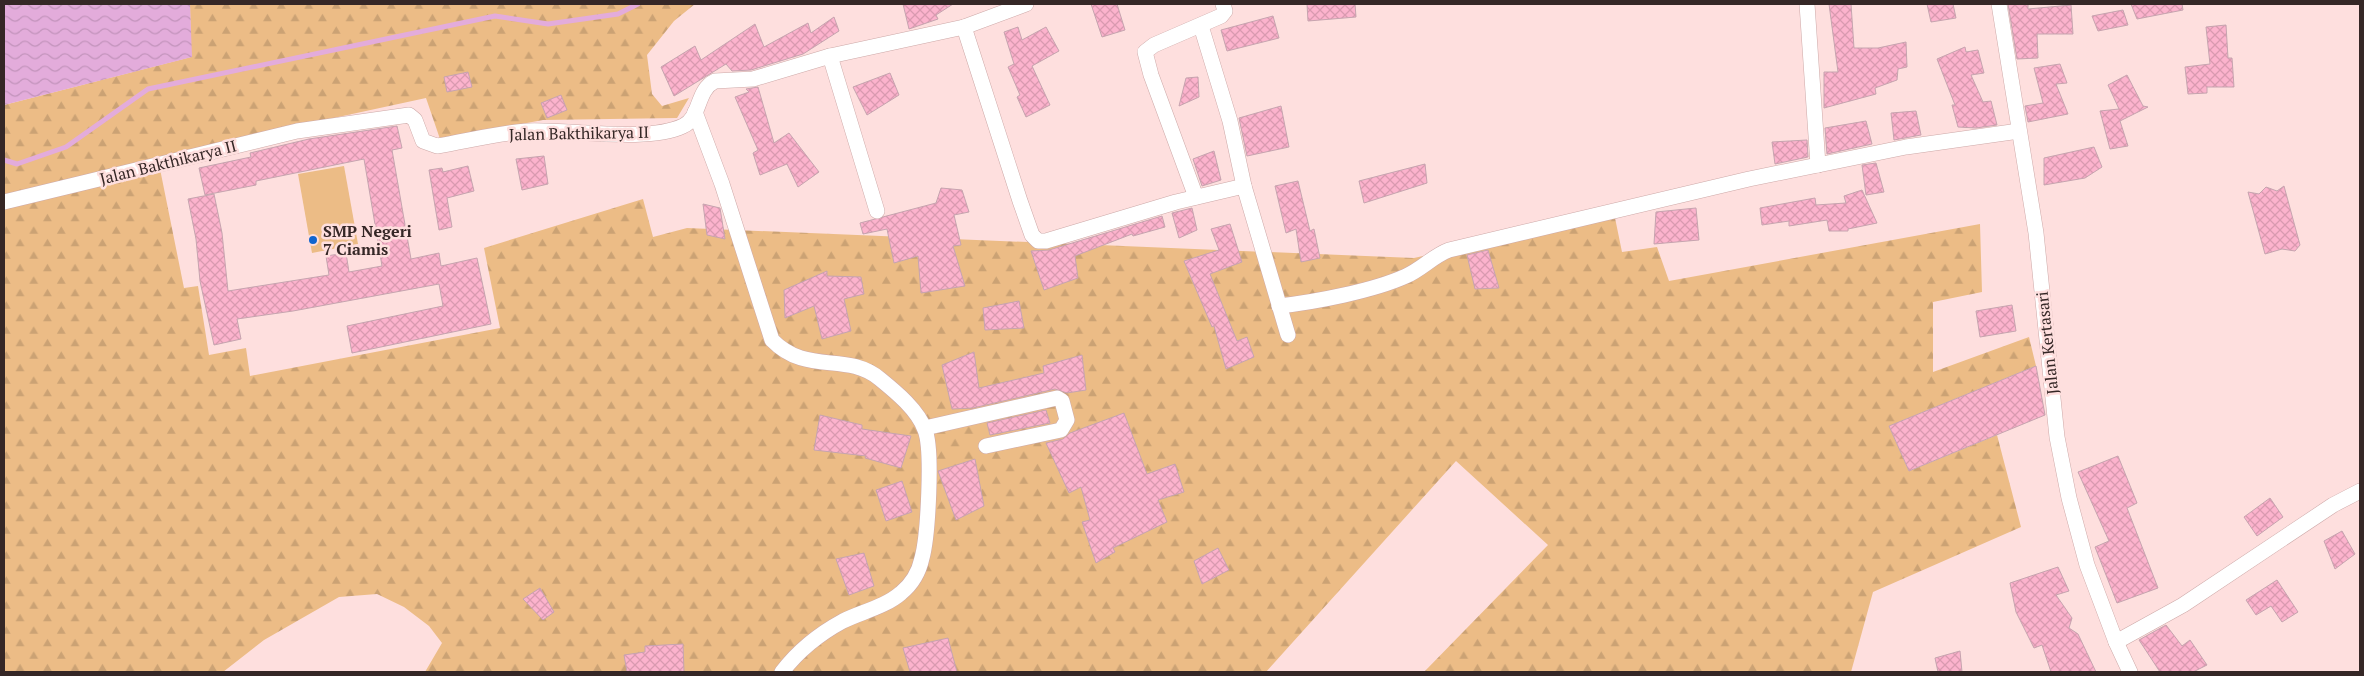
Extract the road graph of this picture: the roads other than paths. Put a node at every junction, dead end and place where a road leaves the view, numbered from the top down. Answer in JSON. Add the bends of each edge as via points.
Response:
{"nodes":[{"id":1,"x":1026,"y":4,"type":"edge"},
{"id":2,"x":1223,"y":4,"type":"edge"},
{"id":3,"x":1807,"y":4,"type":"edge"},
{"id":4,"x":1999,"y":4,"type":"edge"},
{"id":5,"x":1201,"y":26,"type":"junction"},
{"id":6,"x":964,"y":27,"type":"junction"},
{"id":7,"x":830,"y":56,"type":"junction"},
{"id":8,"x":695,"y":112,"type":"junction"},
{"id":9,"x":2019,"y":131,"type":"junction"},
{"id":10,"x":1818,"y":165,"type":"junction"},
{"id":11,"x":1244,"y":186,"type":"junction"},
{"id":12,"x":1196,"y":198,"type":"junction"},
{"id":13,"x":4,"y":202,"type":"edge"},
{"id":14,"x":877,"y":211,"type":"dead end"},
{"id":15,"x":1279,"y":306,"type":"junction"},
{"id":16,"x":1288,"y":335,"type":"dead end"},
{"id":17,"x":925,"y":428,"type":"junction"},
{"id":18,"x":986,"y":446,"type":"dead end"},
{"id":19,"x":2360,"y":491,"type":"edge"},
{"id":20,"x":2116,"y":642,"type":"junction"},
{"id":21,"x":782,"y":672,"type":"edge"},
{"id":22,"x":2130,"y":672,"type":"edge"}],
"edges":[{"from":1,"to":6,"type":"street","name":"Jalan Bakthikarya II"},
{"from":2,"to":5,"type":"street","via":[[1223,14]]},
{"from":3,"to":10,"type":"street"},
{"from":4,"to":9,"type":"street","name":"Jalan Kertasari"},
{"from":5,"to":11,"type":"street","via":[[1230,121]]},
{"from":5,"to":12,"type":"street","via":[[1154,45],[1145,52]]},
{"from":6,"to":7,"type":"street","name":"Jalan Bakthikarya II"},
{"from":6,"to":12,"type":"street","via":[[1020,201],[1037,240],[1043,242]]},
{"from":7,"to":8,"type":"street","name":"Jalan Bakthikarya II","via":[[753,80],[715,81],[704,91]]},
{"from":7,"to":14,"type":"street"},
{"from":8,"to":13,"type":"street","name":"Jalan Bakthikarya II","via":[[686,124],[668,131],[528,131],[437,146],[423,142],[411,116],[374,118],[297,130]]},
{"from":8,"to":17,"type":"street","via":[[722,184],[772,340],[790,355],[807,361],[852,365],[867,370],[908,405]]},
{"from":9,"to":10,"type":"street","via":[[1906,147]]},
{"from":9,"to":20,"type":"street","name":"Jalan Kertasari","via":[[2036,233],[2057,437],[2087,565]]},
{"from":10,"to":15,"type":"street","via":[[1657,199],[1449,250],[1393,281],[1311,302]]},
{"from":11,"to":12,"type":"street"},
{"from":11,"to":15,"type":"street"},
{"from":15,"to":16,"type":"street"},
{"from":17,"to":18,"type":"street","via":[[1057,398],[1062,401],[1067,420],[1061,430]]},
{"from":17,"to":21,"type":"street","via":[[930,451],[923,556],[918,572],[900,594],[842,622],[796,654]]},
{"from":19,"to":20,"type":"street","via":[[2183,605]]},
{"from":20,"to":22,"type":"street","name":"Jalan Kertasari"}]}
